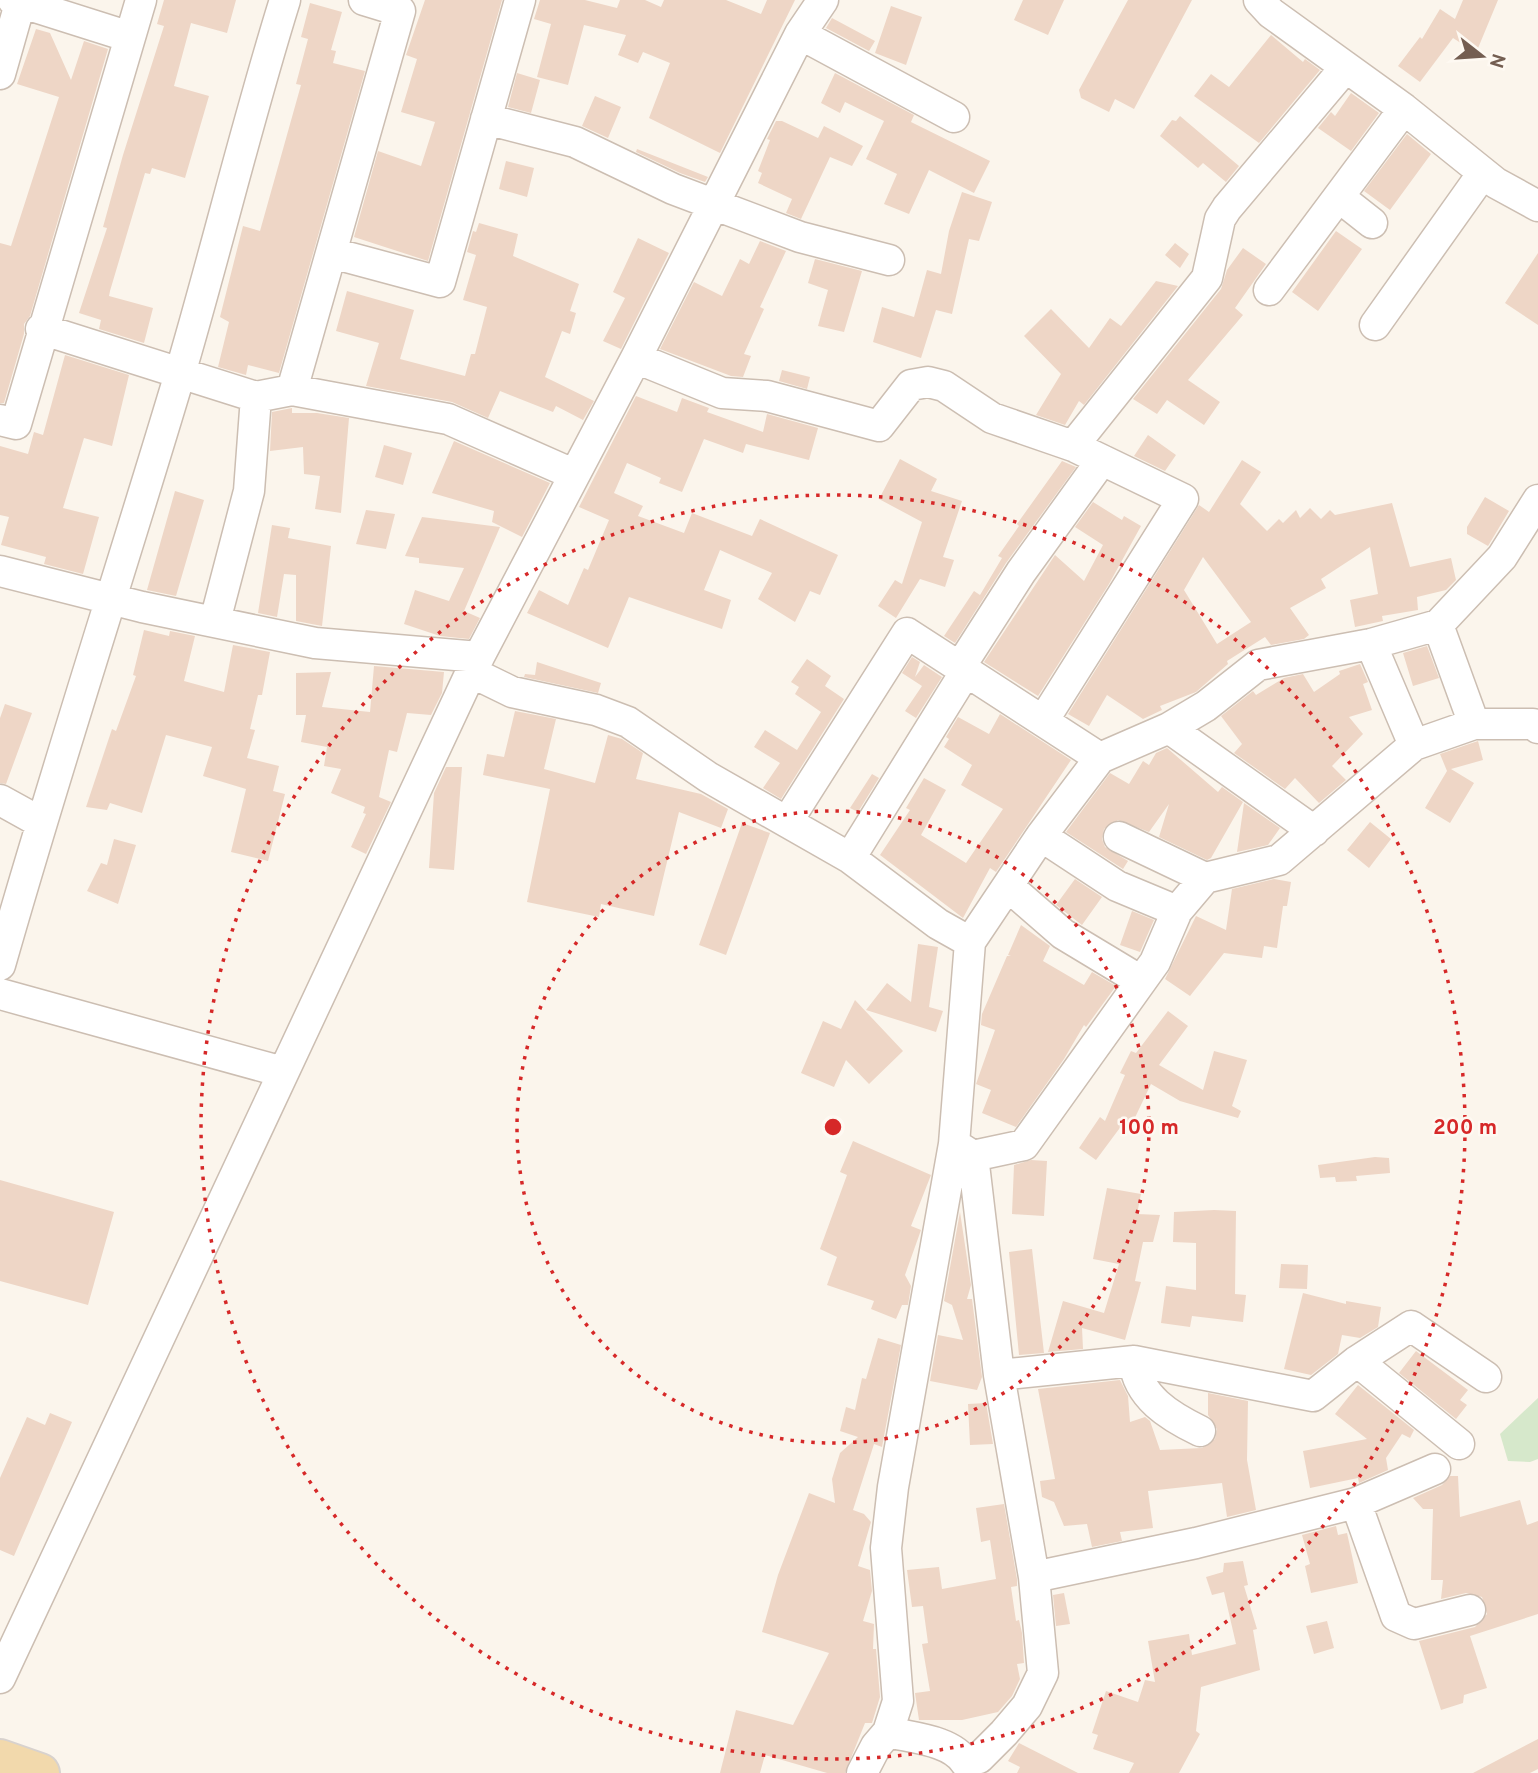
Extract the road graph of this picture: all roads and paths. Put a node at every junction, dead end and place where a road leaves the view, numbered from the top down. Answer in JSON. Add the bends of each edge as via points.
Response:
{"nodes":[{"id":1,"x":141,"y":0,"type":"edge"},
{"id":2,"x":285,"y":0,"type":"edge"},
{"id":3,"x":364,"y":0,"type":"edge"},
{"id":4,"x":520,"y":0,"type":"edge"},
{"id":5,"x":823,"y":0,"type":"edge"},
{"id":6,"x":1259,"y":0,"type":"edge"},
{"id":7,"x":18,"y":1,"type":"edge"},
{"id":8,"x":402,"y":5,"type":"edge"},
{"id":9,"x":800,"y":34,"type":"junction"},
{"id":10,"x":130,"y":37,"type":"junction"},
{"id":11,"x":1345,"y":68,"type":"junction"},
{"id":12,"x":0,"y":74,"type":"edge"},
{"id":13,"x":1404,"y":109,"type":"junction"},
{"id":14,"x":954,"y":117,"type":"dead end"},
{"id":15,"x":486,"y":119,"type":"junction"},
{"id":16,"x":1483,"y":173,"type":"junction"},
{"id":17,"x":1339,"y":197,"type":"junction"},
{"id":18,"x":715,"y":205,"type":"junction"},
{"id":19,"x":1538,"y":206,"type":"edge"},
{"id":20,"x":1371,"y":223,"type":"dead end"},
{"id":21,"x":332,"y":253,"type":"junction"},
{"id":22,"x":889,"y":260,"type":"dead end"},
{"id":23,"x":1269,"y":290,"type":"dead end"},
{"id":24,"x":1375,"y":325,"type":"dead end"},
{"id":25,"x":41,"y":329,"type":"junction"},
{"id":26,"x":636,"y":358,"type":"junction"},
{"id":27,"x":180,"y":373,"type":"junction"},
{"id":28,"x":292,"y":390,"type":"junction"},
{"id":29,"x":256,"y":397,"type":"junction"},
{"id":30,"x":0,"y":420,"type":"edge"},
{"id":31,"x":1073,"y":446,"type":"junction"},
{"id":32,"x":1102,"y":460,"type":"junction"},
{"id":33,"x":573,"y":474,"type":"junction"},
{"id":34,"x":1538,"y":500,"type":"edge"},
{"id":35,"x":0,"y":571,"type":"edge"},
{"id":36,"x":113,"y":600,"type":"junction"},
{"id":37,"x":215,"y":621,"type":"junction"},
{"id":38,"x":1438,"y":625,"type":"junction"},
{"id":39,"x":1371,"y":644,"type":"junction"},
{"id":40,"x":475,"y":664,"type":"junction"},
{"id":41,"x":963,"y":669,"type":"junction"},
{"id":42,"x":1043,"y":720,"type":"junction"},
{"id":43,"x":1474,"y":724,"type":"junction"},
{"id":44,"x":1536,"y":725,"type":"edge"},
{"id":45,"x":1169,"y":728,"type":"junction"},
{"id":46,"x":1414,"y":745,"type":"junction"},
{"id":47,"x":1100,"y":758,"type":"junction"},
{"id":48,"x":0,"y":800,"type":"edge"},
{"id":49,"x":40,"y":822,"type":"junction"},
{"id":50,"x":787,"y":822,"type":"junction"},
{"id":51,"x":1314,"y":831,"type":"junction"},
{"id":52,"x":1041,"y":836,"type":"junction"},
{"id":53,"x":1119,"y":837,"type":"dead end"},
{"id":54,"x":850,"y":858,"type":"junction"},
{"id":55,"x":1205,"y":878,"type":"junction"},
{"id":56,"x":1009,"y":887,"type":"junction"},
{"id":57,"x":1177,"y":911,"type":"junction"},
{"id":58,"x":970,"y":942,"type":"junction"},
{"id":59,"x":0,"y":965,"type":"edge"},
{"id":60,"x":1141,"y":981,"type":"junction"},
{"id":61,"x":0,"y":994,"type":"edge"},
{"id":62,"x":283,"y":1072,"type":"junction"},
{"id":63,"x":964,"y":1150,"type":"junction"},
{"id":64,"x":1134,"y":1361,"type":"junction"},
{"id":65,"x":1357,"y":1361,"type":"junction"},
{"id":66,"x":999,"y":1375,"type":"junction"},
{"id":67,"x":1486,"y":1377,"type":"dead end"},
{"id":68,"x":1200,"y":1431,"type":"dead end"},
{"id":69,"x":1459,"y":1444,"type":"dead end"},
{"id":70,"x":1435,"y":1469,"type":"dead end"},
{"id":71,"x":1356,"y":1503,"type":"junction"},
{"id":72,"x":1034,"y":1577,"type":"junction"},
{"id":73,"x":1470,"y":1610,"type":"dead end"},
{"id":74,"x":0,"y":1678,"type":"edge"},
{"id":75,"x":888,"y":1732,"type":"junction"},
{"id":76,"x":0,"y":1759,"type":"edge"},
{"id":77,"x":977,"y":1766,"type":"edge"},
{"id":78,"x":40,"y":1773,"type":"edge"},
{"id":79,"x":862,"y":1773,"type":"edge"}],
"edges":[{"from":1,"to":10,"type":"street"},
{"from":2,"to":27,"type":"street"},
{"from":3,"to":8,"type":"street"},
{"from":4,"to":15,"type":"street"},
{"from":5,"to":9,"type":"street"},
{"from":6,"to":11,"type":"street"},
{"from":7,"to":10,"type":"street"},
{"from":7,"to":12,"type":"street"},
{"from":8,"to":21,"type":"street"},
{"from":9,"to":14,"type":"street"},
{"from":9,"to":18,"type":"street"},
{"from":10,"to":25,"type":"street"},
{"from":11,"to":13,"type":"street"},
{"from":11,"to":31,"type":"street","via":[[1227,208],[1220,219],[1207,278]]},
{"from":13,"to":16,"type":"street"},
{"from":13,"to":17,"type":"street"},
{"from":15,"to":18,"type":"street","via":[[575,142]]},
{"from":15,"to":21,"type":"street","via":[[440,282]]},
{"from":16,"to":19,"type":"street"},
{"from":16,"to":24,"type":"street"},
{"from":17,"to":20,"type":"street"},
{"from":17,"to":23,"type":"street"},
{"from":18,"to":22,"type":"street","via":[[800,237]]},
{"from":18,"to":26,"type":"street"},
{"from":21,"to":28,"type":"street"},
{"from":25,"to":27,"type":"street"},
{"from":25,"to":30,"type":"street","via":[[16,424]]},
{"from":26,"to":31,"type":"street","via":[[722,393],[767,396],[879,426],[911,385],[928,382],[944,386],[992,418]]},
{"from":26,"to":33,"type":"street"},
{"from":27,"to":29,"type":"street"},
{"from":27,"to":36,"type":"street"},
{"from":28,"to":29,"type":"street"},
{"from":28,"to":33,"type":"street","via":[[448,419]]},
{"from":29,"to":37,"type":"street","via":[[249,491]]},
{"from":31,"to":32,"type":"street"},
{"from":32,"to":41,"type":"street","via":[[1027,563]]},
{"from":32,"to":42,"type":"street","via":[[1183,499]]},
{"from":33,"to":40,"type":"street"},
{"from":34,"to":38,"type":"street","via":[[1502,557]]},
{"from":35,"to":36,"type":"street"},
{"from":36,"to":37,"type":"street"},
{"from":36,"to":49,"type":"street"},
{"from":37,"to":40,"type":"street","via":[[315,643]]},
{"from":38,"to":39,"type":"street"},
{"from":38,"to":43,"type":"street"},
{"from":39,"to":45,"type":"street","via":[[1258,665]]},
{"from":39,"to":46,"type":"street"},
{"from":40,"to":50,"type":"street","via":[[512,692],[596,710],[628,723],[708,777]]},
{"from":40,"to":62,"type":"street"},
{"from":41,"to":42,"type":"street"},
{"from":41,"to":50,"type":"street","via":[[907,633]]},
{"from":41,"to":54,"type":"street"},
{"from":42,"to":47,"type":"street"},
{"from":43,"to":44,"type":"street"},
{"from":43,"to":46,"type":"street"},
{"from":45,"to":47,"type":"street"},
{"from":45,"to":51,"type":"street"},
{"from":46,"to":51,"type":"street"},
{"from":47,"to":52,"type":"street"},
{"from":48,"to":49,"type":"street"},
{"from":49,"to":59,"type":"street"},
{"from":50,"to":54,"type":"street"},
{"from":51,"to":55,"type":"street","via":[[1279,860]]},
{"from":52,"to":56,"type":"street"},
{"from":52,"to":57,"type":"street","via":[[1117,886]]},
{"from":53,"to":55,"type":"street"},
{"from":54,"to":58,"type":"street","via":[[938,924]]},
{"from":55,"to":57,"type":"street"},
{"from":56,"to":58,"type":"street"},
{"from":56,"to":60,"type":"street","via":[[1063,934]]},
{"from":57,"to":60,"type":"street"},
{"from":58,"to":63,"type":"street"},
{"from":60,"to":63,"type":"street","via":[[1024,1144]]},
{"from":61,"to":62,"type":"street"},
{"from":62,"to":74,"type":"street"},
{"from":63,"to":66,"type":"street"},
{"from":63,"to":75,"type":"street","via":[[893,1487],[888,1536],[898,1701]]},
{"from":64,"to":65,"type":"street","via":[[1313,1396]]},
{"from":64,"to":66,"type":"street"},
{"from":64,"to":68,"type":"street","via":[[1136,1380],[1167,1415]]},
{"from":65,"to":67,"type":"street","via":[[1410,1326]]},
{"from":65,"to":69,"type":"street"},
{"from":66,"to":72,"type":"street"},
{"from":70,"to":71,"type":"street"},
{"from":71,"to":72,"type":"street"},
{"from":71,"to":73,"type":"street","via":[[1396,1616],[1414,1624]]},
{"from":72,"to":77,"type":"street","via":[[1042,1673],[1027,1706]]},
{"from":75,"to":77,"type":"street","via":[[928,1741]]},
{"from":75,"to":79,"type":"street"},
{"from":76,"to":78,"type":"main road"}]}
